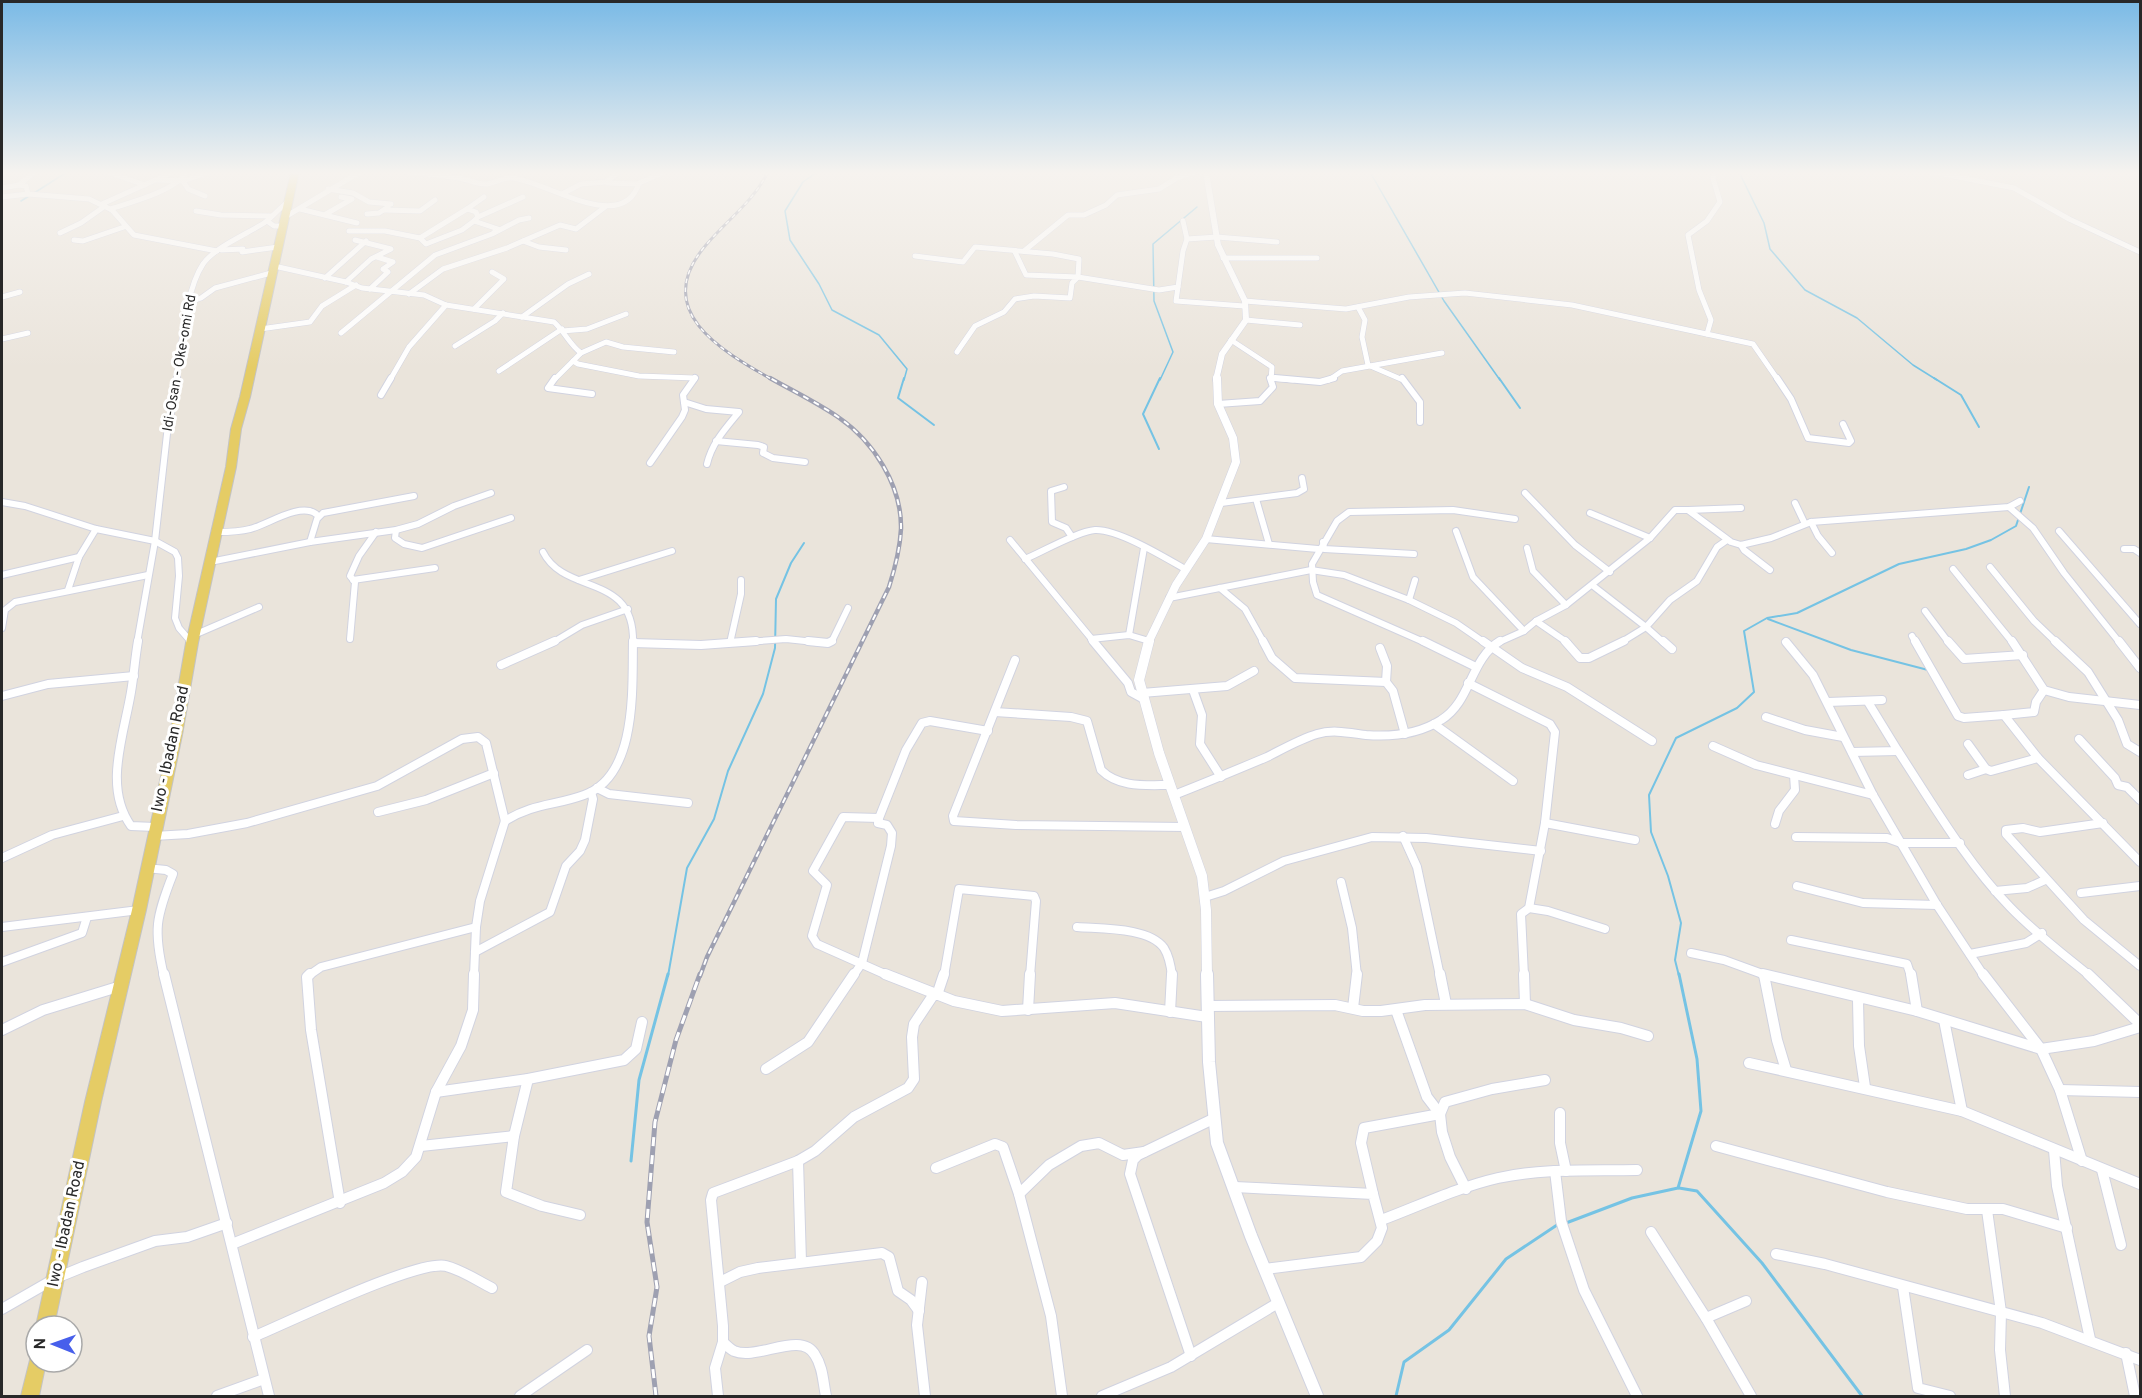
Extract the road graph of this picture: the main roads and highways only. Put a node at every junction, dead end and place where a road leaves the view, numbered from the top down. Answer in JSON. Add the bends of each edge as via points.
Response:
{"nodes":[{"id":1,"x":280,"y":237,"type":"edge"},
{"id":2,"x":48,"y":1314,"type":"edge"},
{"id":3,"x":35,"y":1374,"type":"edge"},
{"id":4,"x":30,"y":1396,"type":"edge"}],
"edges":[{"from":1,"to":2,"type":"main road","name":"Iwo - Ibadan Road","via":[[236,429],[139,910]]},
{"from":3,"to":4,"type":"main road"}]}
